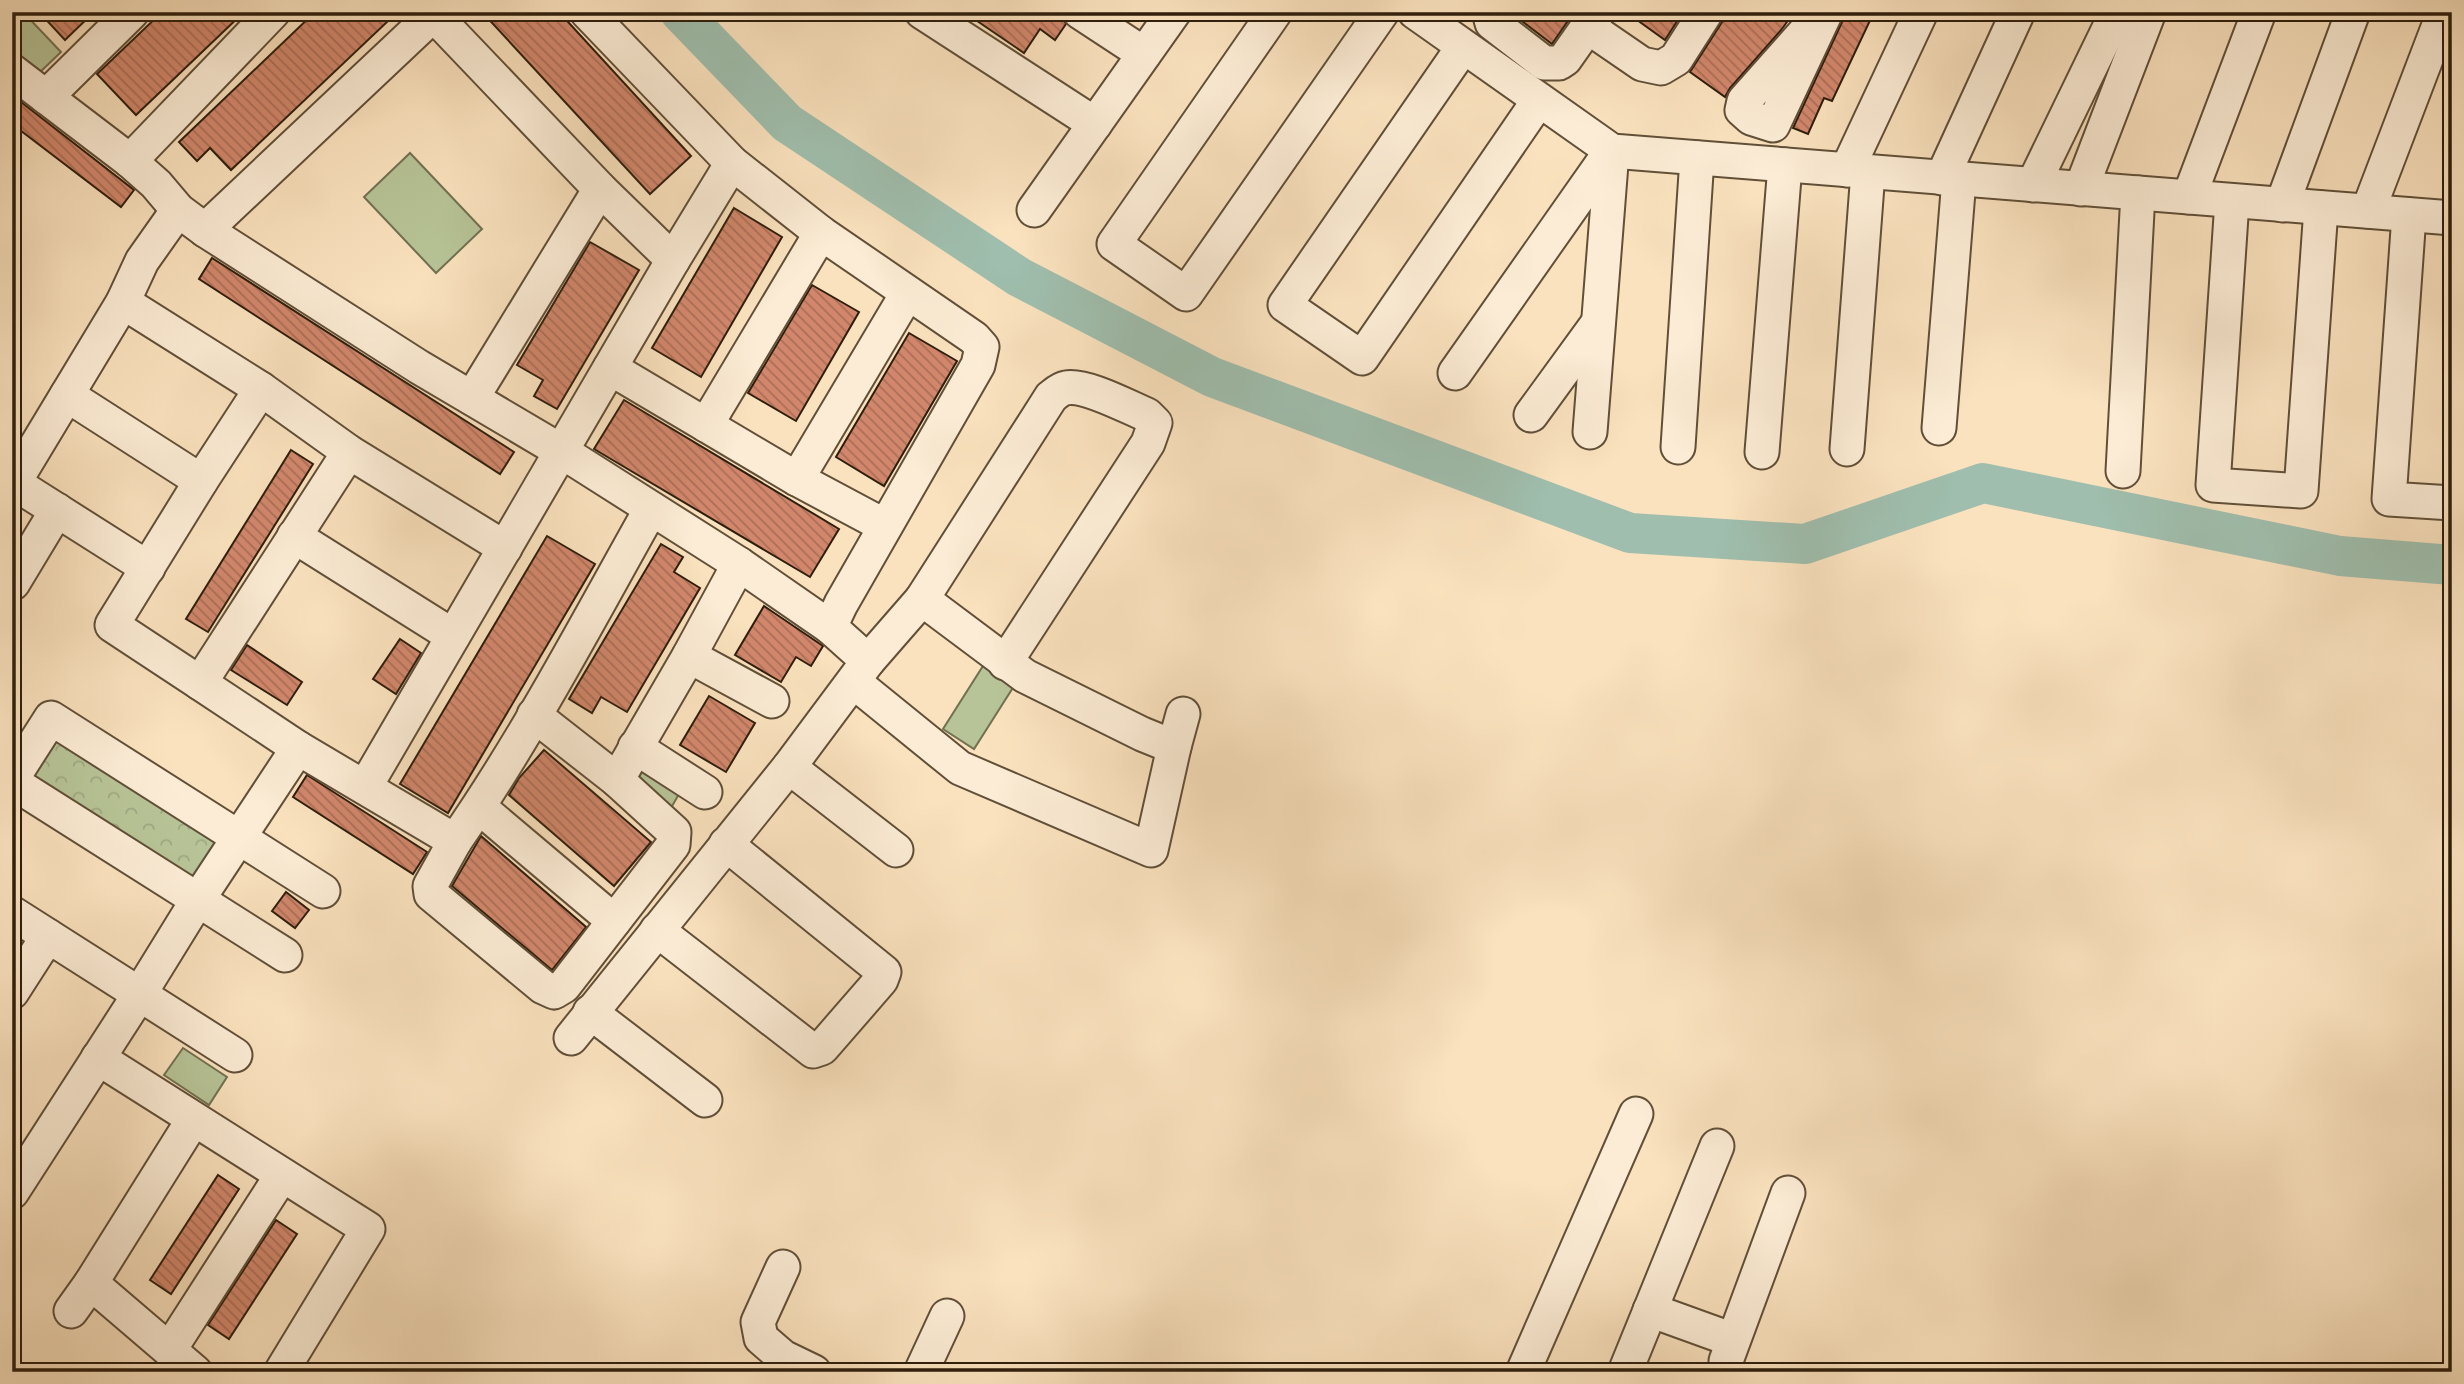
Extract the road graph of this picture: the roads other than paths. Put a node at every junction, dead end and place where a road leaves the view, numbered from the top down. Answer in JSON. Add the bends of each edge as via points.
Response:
{"nodes":[{"id":1,"x":132,"y":12,"type":"edge"},
{"id":2,"x":273,"y":12,"type":"edge"},
{"id":3,"x":587,"y":12,"type":"edge"},
{"id":4,"x":922,"y":12,"type":"edge"},
{"id":5,"x":1080,"y":12,"type":"edge"},
{"id":6,"x":1174,"y":12,"type":"edge"},
{"id":7,"x":1275,"y":12,"type":"edge"},
{"id":8,"x":1382,"y":12,"type":"edge"},
{"id":9,"x":1415,"y":12,"type":"edge"},
{"id":10,"x":1489,"y":12,"type":"edge"},
{"id":11,"x":1706,"y":12,"type":"edge"},
{"id":12,"x":1921,"y":12,"type":"edge"},
{"id":13,"x":2018,"y":12,"type":"edge"},
{"id":14,"x":2117,"y":12,"type":"edge"},
{"id":15,"x":2149,"y":12,"type":"edge"},
{"id":16,"x":2259,"y":12,"type":"edge"},
{"id":17,"x":2353,"y":12,"type":"edge"},
{"id":18,"x":2444,"y":12,"type":"edge"},
{"id":19,"x":432,"y":14,"type":"edge"},
{"id":20,"x":1593,"y":20,"type":"edge"},
{"id":21,"x":1463,"y":47,"type":"junction"},
{"id":22,"x":1144,"y":54,"type":"junction"},
{"id":23,"x":12,"y":71,"type":"edge"},
{"id":24,"x":46,"y":97,"type":"junction"},
{"id":25,"x":1539,"y":100,"type":"junction"},
{"id":26,"x":1095,"y":124,"type":"junction"},
{"id":27,"x":1612,"y":151,"type":"junction"},
{"id":28,"x":1697,"y":158,"type":"junction"},
{"id":29,"x":130,"y":161,"type":"junction"},
{"id":30,"x":732,"y":163,"type":"junction"},
{"id":31,"x":1785,"y":165,"type":"junction"},
{"id":32,"x":1858,"y":171,"type":"junction"},
{"id":33,"x":1951,"y":178,"type":"junction"},
{"id":34,"x":2033,"y":185,"type":"junction"},
{"id":35,"x":600,"y":188,"type":"junction"},
{"id":36,"x":2081,"y":189,"type":"junction"},
{"id":37,"x":2138,"y":193,"type":"junction"},
{"id":38,"x":2189,"y":197,"type":"junction"},
{"id":39,"x":2232,"y":201,"type":"junction"},
{"id":40,"x":2282,"y":205,"type":"junction"},
{"id":41,"x":2320,"y":208,"type":"junction"},
{"id":42,"x":178,"y":210,"type":"junction"},
{"id":43,"x":1034,"y":210,"type":"dead end"},
{"id":44,"x":2368,"y":211,"type":"junction"},
{"id":45,"x":2409,"y":215,"type":"junction"},
{"id":46,"x":2452,"y":218,"type":"edge"},
{"id":47,"x":205,"y":230,"type":"junction"},
{"id":48,"x":821,"y":233,"type":"junction"},
{"id":49,"x":673,"y":260,"type":"junction"},
{"id":50,"x":907,"y":293,"type":"junction"},
{"id":51,"x":123,"y":302,"type":"junction"},
{"id":52,"x":1598,"y":323,"type":"junction"},
{"id":53,"x":610,"y":368,"type":"junction"},
{"id":54,"x":1455,"y":373,"type":"dead end"},
{"id":55,"x":261,"y":389,"type":"junction"},
{"id":56,"x":66,"y":395,"type":"junction"},
{"id":57,"x":472,"y":398,"type":"junction"},
{"id":58,"x":706,"y":425,"type":"junction"},
{"id":59,"x":1939,"y":428,"type":"dead end"},
{"id":60,"x":1678,"y":447,"type":"dead end"},
{"id":61,"x":1847,"y":449,"type":"dead end"},
{"id":62,"x":561,"y":451,"type":"junction"},
{"id":63,"x":349,"y":452,"type":"junction"},
{"id":64,"x":1762,"y":452,"type":"dead end"},
{"id":65,"x":2123,"y":471,"type":"dead end"},
{"id":66,"x":797,"y":479,"type":"junction"},
{"id":67,"x":201,"y":481,"type":"junction"},
{"id":68,"x":13,"y":485,"type":"edge"},
{"id":69,"x":2452,"y":503,"type":"edge"},
{"id":70,"x":651,"y":509,"type":"junction"},
{"id":71,"x":57,"y":510,"type":"junction"},
{"id":72,"x":885,"y":526,"type":"junction"},
{"id":73,"x":294,"y":536,"type":"junction"},
{"id":74,"x":505,"y":548,"type":"junction"},
{"id":75,"x":739,"y":564,"type":"junction"},
{"id":76,"x":148,"y":568,"type":"junction"},
{"id":77,"x":13,"y":583,"type":"edge"},
{"id":78,"x":922,"y":599,"type":"junction"},
{"id":79,"x":830,"y":627,"type":"junction"},
{"id":80,"x":453,"y":636,"type":"junction"},
{"id":81,"x":689,"y":656,"type":"junction"},
{"id":82,"x":1005,"y":663,"type":"junction"},
{"id":83,"x":861,"y":671,"type":"junction"},
{"id":84,"x":200,"y":682,"type":"junction"},
{"id":85,"x":772,"y":701,"type":"dead end"},
{"id":86,"x":1183,"y":714,"type":"dead end"},
{"id":87,"x":534,"y":715,"type":"junction"},
{"id":88,"x":635,"y":747,"type":"junction"},
{"id":89,"x":1174,"y":747,"type":"junction"},
{"id":90,"x":298,"y":748,"type":"junction"},
{"id":91,"x":789,"y":767,"type":"junction"},
{"id":92,"x":12,"y":780,"type":"edge"},
{"id":93,"x":617,"y":780,"type":"junction"},
{"id":94,"x":365,"y":787,"type":"junction"},
{"id":95,"x":705,"y":792,"type":"dead end"},
{"id":96,"x":479,"y":807,"type":"junction"},
{"id":97,"x":240,"y":839,"type":"junction"},
{"id":98,"x":455,"y":841,"type":"junction"},
{"id":99,"x":726,"y":845,"type":"junction"},
{"id":100,"x":896,"y":850,"type":"dead end"},
{"id":101,"x":323,"y":891,"type":"dead end"},
{"id":102,"x":197,"y":901,"type":"junction"},
{"id":103,"x":12,"y":913,"type":"edge"},
{"id":104,"x":614,"y":921,"type":"junction"},
{"id":105,"x":657,"y":930,"type":"junction"},
{"id":106,"x":48,"y":936,"type":"junction"},
{"id":107,"x":285,"y":955,"type":"dead end"},
{"id":108,"x":12,"y":992,"type":"edge"},
{"id":109,"x":139,"y":995,"type":"junction"},
{"id":110,"x":236,"y":1055,"type":"dead end"},
{"id":111,"x":98,"y":1058,"type":"junction"},
{"id":112,"x":705,"y":1100,"type":"dead end"},
{"id":113,"x":1636,"y":1114,"type":"dead end"},
{"id":114,"x":193,"y":1120,"type":"junction"},
{"id":115,"x":1717,"y":1146,"type":"dead end"},
{"id":116,"x":282,"y":1175,"type":"junction"},
{"id":117,"x":12,"y":1192,"type":"edge"},
{"id":118,"x":1788,"y":1193,"type":"dead end"},
{"id":119,"x":783,"y":1267,"type":"dead end"},
{"id":120,"x":91,"y":1283,"type":"junction"},
{"id":121,"x":1650,"y":1310,"type":"junction"},
{"id":122,"x":71,"y":1311,"type":"dead end"},
{"id":123,"x":947,"y":1316,"type":"dead end"},
{"id":124,"x":170,"y":1349,"type":"junction"},
{"id":125,"x":195,"y":1372,"type":"edge"},
{"id":126,"x":281,"y":1372,"type":"edge"},
{"id":127,"x":814,"y":1372,"type":"edge"},
{"id":128,"x":921,"y":1372,"type":"edge"},
{"id":129,"x":1523,"y":1372,"type":"edge"},
{"id":130,"x":1625,"y":1372,"type":"edge"}],
"edges":[{"from":1,"to":24,"type":"street"},
{"from":2,"to":29,"type":"street"},
{"from":3,"to":30,"type":"street"},
{"from":4,"to":26,"type":"street"},
{"from":5,"to":22,"type":"street"},
{"from":6,"to":22,"type":"street"},
{"from":7,"to":8,"type":"street","via":[[1114,244],[1186,295]]},
{"from":9,"to":21,"type":"street"},
{"from":10,"to":20,"type":"street","via":[[1492,23],[1544,63],[1559,64],[1566,59]]},
{"from":11,"to":20,"type":"street","via":[[1676,59],[1661,68],[1642,64]]},
{"from":12,"to":32,"type":"street"},
{"from":13,"to":33,"type":"street"},
{"from":14,"to":34,"type":"street"},
{"from":15,"to":36,"type":"street"},
{"from":16,"to":38,"type":"street"},
{"from":17,"to":40,"type":"street"},
{"from":18,"to":44,"type":"street"},
{"from":19,"to":35,"type":"street"},
{"from":19,"to":47,"type":"street"},
{"from":21,"to":25,"type":"street"},
{"from":21,"to":25,"type":"street","via":[[1285,305],[1362,358]]},
{"from":22,"to":26,"type":"street"},
{"from":23,"to":24,"type":"street"},
{"from":24,"to":29,"type":"street"},
{"from":25,"to":27,"type":"street"},
{"from":26,"to":43,"type":"street"},
{"from":27,"to":28,"type":"street"},
{"from":27,"to":52,"type":"street"},
{"from":27,"to":54,"type":"street"},
{"from":28,"to":31,"type":"street"},
{"from":28,"to":60,"type":"street"},
{"from":29,"to":42,"type":"street"},
{"from":30,"to":48,"type":"street"},
{"from":30,"to":49,"type":"street"},
{"from":31,"to":32,"type":"street"},
{"from":31,"to":64,"type":"street"},
{"from":32,"to":33,"type":"street"},
{"from":32,"to":61,"type":"street"},
{"from":33,"to":34,"type":"street"},
{"from":33,"to":59,"type":"street"},
{"from":34,"to":36,"type":"street"},
{"from":35,"to":49,"type":"street"},
{"from":35,"to":57,"type":"street"},
{"from":36,"to":37,"type":"street"},
{"from":37,"to":38,"type":"street"},
{"from":37,"to":65,"type":"street"},
{"from":38,"to":39,"type":"street"},
{"from":39,"to":40,"type":"street"},
{"from":39,"to":41,"type":"street","via":[[2213,485],[2301,491]]},
{"from":40,"to":41,"type":"street"},
{"from":41,"to":44,"type":"street"},
{"from":42,"to":47,"type":"street"},
{"from":42,"to":51,"type":"street","via":[[142,261]]},
{"from":44,"to":45,"type":"street"},
{"from":45,"to":46,"type":"street"},
{"from":45,"to":69,"type":"street","via":[[2389,499]]},
{"from":47,"to":57,"type":"street"},
{"from":48,"to":50,"type":"street"},
{"from":48,"to":58,"type":"street"},
{"from":49,"to":53,"type":"street"},
{"from":50,"to":66,"type":"street"},
{"from":50,"to":72,"type":"street","via":[[974,338],[983,351]]},
{"from":51,"to":55,"type":"street"},
{"from":51,"to":56,"type":"street"},
{"from":52,"to":52,"type":"street","via":[[1590,424],[1537,408]]},
{"from":53,"to":58,"type":"street"},
{"from":53,"to":62,"type":"street"},
{"from":55,"to":63,"type":"street"},
{"from":55,"to":67,"type":"street"},
{"from":56,"to":67,"type":"street"},
{"from":56,"to":68,"type":"street"},
{"from":57,"to":62,"type":"street"},
{"from":58,"to":66,"type":"street"},
{"from":62,"to":70,"type":"street"},
{"from":62,"to":74,"type":"street"},
{"from":63,"to":73,"type":"street"},
{"from":63,"to":74,"type":"street"},
{"from":66,"to":72,"type":"street"},
{"from":67,"to":76,"type":"street"},
{"from":68,"to":71,"type":"street"},
{"from":70,"to":75,"type":"street"},
{"from":70,"to":87,"type":"street"},
{"from":71,"to":76,"type":"street"},
{"from":71,"to":77,"type":"street"},
{"from":72,"to":79,"type":"street"},
{"from":73,"to":80,"type":"street"},
{"from":73,"to":84,"type":"street"},
{"from":74,"to":80,"type":"street"},
{"from":75,"to":79,"type":"street"},
{"from":75,"to":81,"type":"street"},
{"from":76,"to":84,"type":"street","via":[[112,625]]},
{"from":78,"to":82,"type":"street"},
{"from":78,"to":82,"type":"street","via":[[1051,397],[1068,387],[1147,415],[1155,423],[1149,443]]},
{"from":78,"to":83,"type":"street"},
{"from":79,"to":83,"type":"street"},
{"from":80,"to":94,"type":"street"},
{"from":81,"to":85,"type":"street"},
{"from":81,"to":88,"type":"street"},
{"from":82,"to":89,"type":"street"},
{"from":83,"to":89,"type":"street","via":[[960,768],[1151,850]]},
{"from":83,"to":91,"type":"street"},
{"from":84,"to":90,"type":"street"},
{"from":86,"to":89,"type":"street"},
{"from":87,"to":93,"type":"street"},
{"from":87,"to":96,"type":"street"},
{"from":88,"to":93,"type":"street"},
{"from":88,"to":95,"type":"street"},
{"from":90,"to":94,"type":"street"},
{"from":90,"to":97,"type":"street"},
{"from":91,"to":99,"type":"street"},
{"from":91,"to":100,"type":"street"},
{"from":92,"to":97,"type":"street","via":[[51,718]]},
{"from":92,"to":102,"type":"street"},
{"from":93,"to":104,"type":"street","via":[[674,832],[673,845]]},
{"from":94,"to":98,"type":"street"},
{"from":96,"to":98,"type":"street"},
{"from":96,"to":104,"type":"street"},
{"from":97,"to":101,"type":"street"},
{"from":97,"to":102,"type":"street"},
{"from":98,"to":104,"type":"street","via":[[430,886],[431,894],[543,987],[554,992],[564,986]]},
{"from":99,"to":105,"type":"street"},
{"from":99,"to":105,"type":"street","via":[[884,972],[881,980],[822,1048],[813,1051]]},
{"from":102,"to":107,"type":"street"},
{"from":102,"to":109,"type":"street"},
{"from":103,"to":106,"type":"street"},
{"from":105,"to":112,"type":"street","via":[[581,1025]]},
{"from":106,"to":108,"type":"street"},
{"from":106,"to":109,"type":"street"},
{"from":109,"to":110,"type":"street"},
{"from":109,"to":111,"type":"street"},
{"from":111,"to":114,"type":"street"},
{"from":111,"to":117,"type":"street"},
{"from":113,"to":129,"type":"street"},
{"from":114,"to":116,"type":"street"},
{"from":114,"to":120,"type":"street"},
{"from":115,"to":121,"type":"street"},
{"from":116,"to":124,"type":"street"},
{"from":116,"to":126,"type":"street","via":[[368,1229]]},
{"from":118,"to":121,"type":"street","via":[[1729,1350]]},
{"from":119,"to":127,"type":"street","via":[[758,1322],[761,1338],[783,1357]]},
{"from":120,"to":122,"type":"street"},
{"from":120,"to":124,"type":"street"},
{"from":121,"to":130,"type":"street"},
{"from":123,"to":128,"type":"street"},
{"from":124,"to":125,"type":"street"}]}
